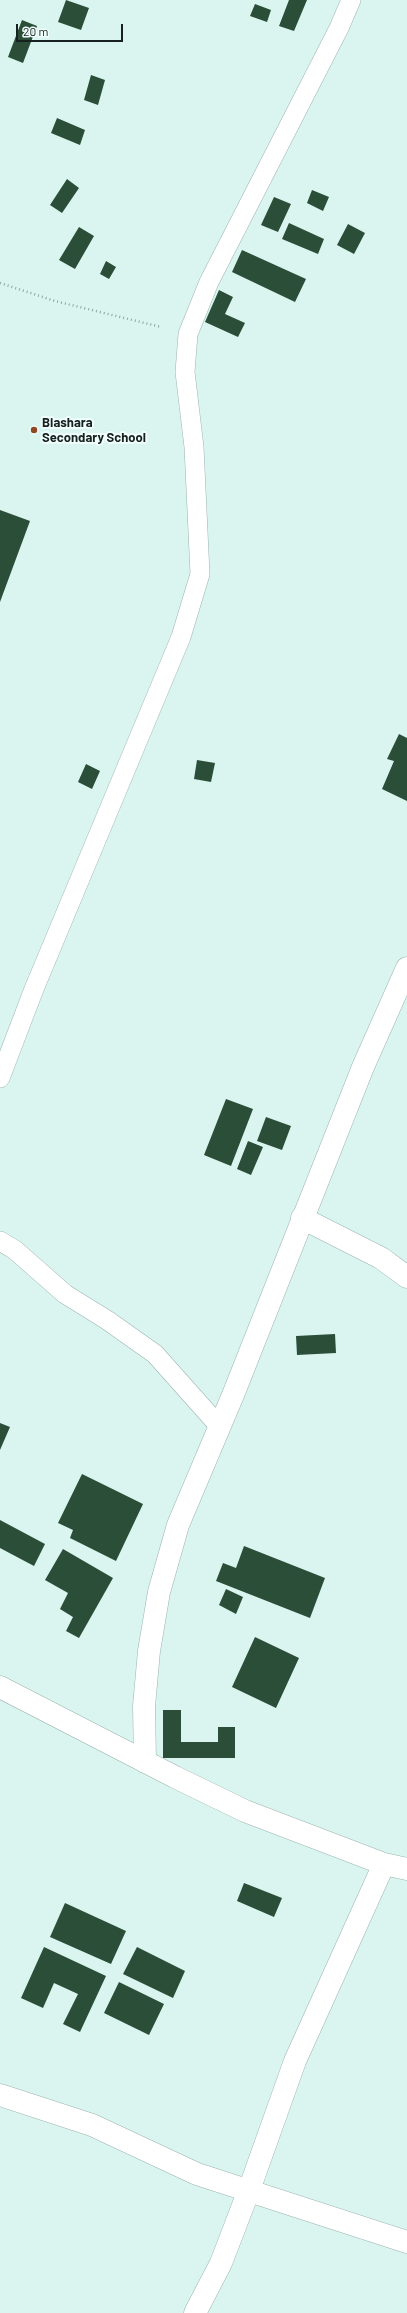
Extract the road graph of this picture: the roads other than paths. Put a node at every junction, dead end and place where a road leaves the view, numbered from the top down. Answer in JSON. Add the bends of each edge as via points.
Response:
{"nodes":[{"id":1,"x":351,"y":0,"type":"edge"},
{"id":2,"x":407,"y":968,"type":"edge"},
{"id":3,"x":0,"y":1078,"type":"edge"},
{"id":4,"x":302,"y":1218,"type":"junction"},
{"id":5,"x":0,"y":1241,"type":"edge"},
{"id":6,"x":407,"y":1276,"type":"edge"},
{"id":7,"x":220,"y":1427,"type":"junction"},
{"id":8,"x":0,"y":1686,"type":"edge"},
{"id":9,"x":144,"y":1762,"type":"junction"},
{"id":10,"x":384,"y":1864,"type":"junction"},
{"id":11,"x":407,"y":1869,"type":"edge"},
{"id":12,"x":0,"y":2094,"type":"edge"},
{"id":13,"x":249,"y":2190,"type":"junction"},
{"id":14,"x":407,"y":2242,"type":"edge"},
{"id":15,"x":194,"y":2313,"type":"edge"}],
"edges":[{"from":1,"to":3,"type":"lane","via":[[209,282],[188,334],[185,372],[194,447],[200,574],[181,637],[40,975]]},
{"from":2,"to":4,"type":"street","via":[[363,1066]]},
{"from":4,"to":6,"type":"street","via":[[381,1258]]},
{"from":4,"to":7,"type":"street"},
{"from":5,"to":7,"type":"lane","via":[[15,1250],[65,1294],[155,1354]]},
{"from":7,"to":9,"type":"street","via":[[178,1525],[159,1592],[149,1651],[144,1706]]},
{"from":8,"to":9,"type":"street"},
{"from":9,"to":10,"type":"street","via":[[245,1811]]},
{"from":10,"to":11,"type":"street"},
{"from":10,"to":13,"type":"street","via":[[295,2061]]},
{"from":12,"to":13,"type":"street","via":[[92,2125],[197,2174]]},
{"from":13,"to":14,"type":"street"},
{"from":13,"to":15,"type":"street","via":[[221,2263]]}]}
